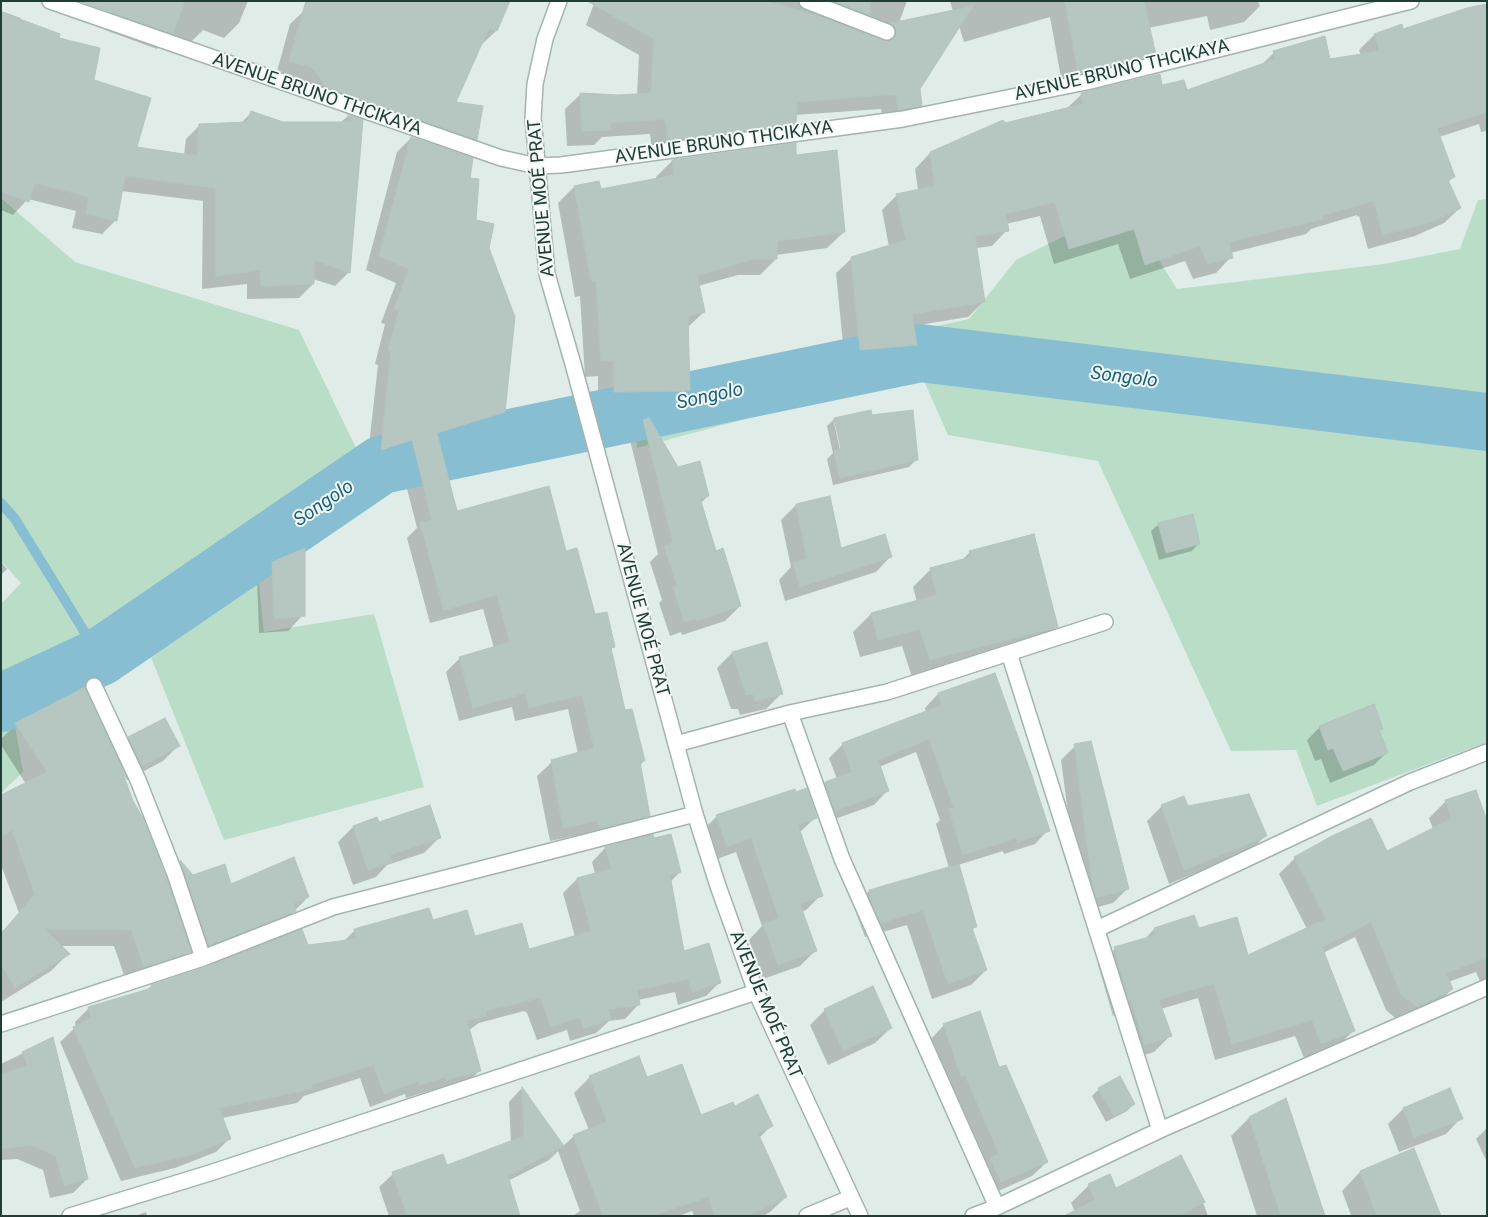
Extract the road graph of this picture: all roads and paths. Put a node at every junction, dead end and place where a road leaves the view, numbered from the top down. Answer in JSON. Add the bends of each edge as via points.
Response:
{"nodes":[{"id":1,"x":50,"y":1,"type":"edge"},
{"id":2,"x":559,"y":1,"type":"edge"},
{"id":3,"x":808,"y":1,"type":"edge"},
{"id":4,"x":1411,"y":1,"type":"edge"},
{"id":5,"x":888,"y":32,"type":"dead end"},
{"id":6,"x":537,"y":166,"type":"junction"},
{"id":7,"x":1105,"y":622,"type":"dead end"},
{"id":8,"x":1009,"y":653,"type":"junction"},
{"id":9,"x":94,"y":686,"type":"dead end"},
{"id":10,"x":790,"y":713,"type":"junction"},
{"id":11,"x":676,"y":744,"type":"junction"},
{"id":12,"x":1487,"y":752,"type":"edge"},
{"id":13,"x":695,"y":814,"type":"junction"},
{"id":14,"x":1097,"y":929,"type":"junction"},
{"id":15,"x":202,"y":958,"type":"junction"},
{"id":16,"x":1487,"y":987,"type":"edge"},
{"id":17,"x":756,"y":992,"type":"junction"},
{"id":18,"x":1,"y":1024,"type":"edge"},
{"id":19,"x":1160,"y":1130,"type":"junction"},
{"id":20,"x":850,"y":1198,"type":"junction"},
{"id":21,"x":997,"y":1207,"type":"junction"},
{"id":22,"x":70,"y":1216,"type":"edge"},
{"id":23,"x":807,"y":1216,"type":"edge"},
{"id":24,"x":860,"y":1216,"type":"edge"},
{"id":25,"x":973,"y":1216,"type":"edge"}],
"edges":[{"from":1,"to":6,"type":"street","name":"AVENUE BRUNO THCIKAYA","via":[[500,158]]},
{"from":2,"to":6,"type":"street","name":"AVENUE MOÉ PRAT","via":[[545,39],[536,84],[533,118]]},
{"from":3,"to":5,"type":"street"},
{"from":4,"to":6,"type":"street","name":"AVENUE BRUNO THCIKAYA","via":[[1091,81],[903,119]]},
{"from":6,"to":11,"type":"street","name":"AVENUE MOÉ PRAT","via":[[546,274]]},
{"from":7,"to":8,"type":"street"},
{"from":8,"to":10,"type":"street","via":[[887,692]]},
{"from":8,"to":14,"type":"street"},
{"from":9,"to":15,"type":"street","via":[[138,780],[175,874]]},
{"from":10,"to":11,"type":"street"},
{"from":10,"to":21,"type":"street","via":[[842,859]]},
{"from":11,"to":13,"type":"street","name":"AVENUE MOÉ PRAT"},
{"from":12,"to":14,"type":"street","via":[[1410,782]]},
{"from":13,"to":15,"type":"street","via":[[334,908]]},
{"from":13,"to":17,"type":"street","name":"AVENUE MOÉ PRAT"},
{"from":14,"to":19,"type":"street"},
{"from":15,"to":18,"type":"street"},
{"from":16,"to":19,"type":"street"},
{"from":17,"to":20,"type":"street","name":"AVENUE MOÉ PRAT"},
{"from":17,"to":22,"type":"street","via":[[223,1169]]},
{"from":19,"to":21,"type":"street"},
{"from":20,"to":23,"type":"street"},
{"from":20,"to":24,"type":"street","name":"AVENUE MOÉ PRAT"},
{"from":21,"to":25,"type":"street"}]}
